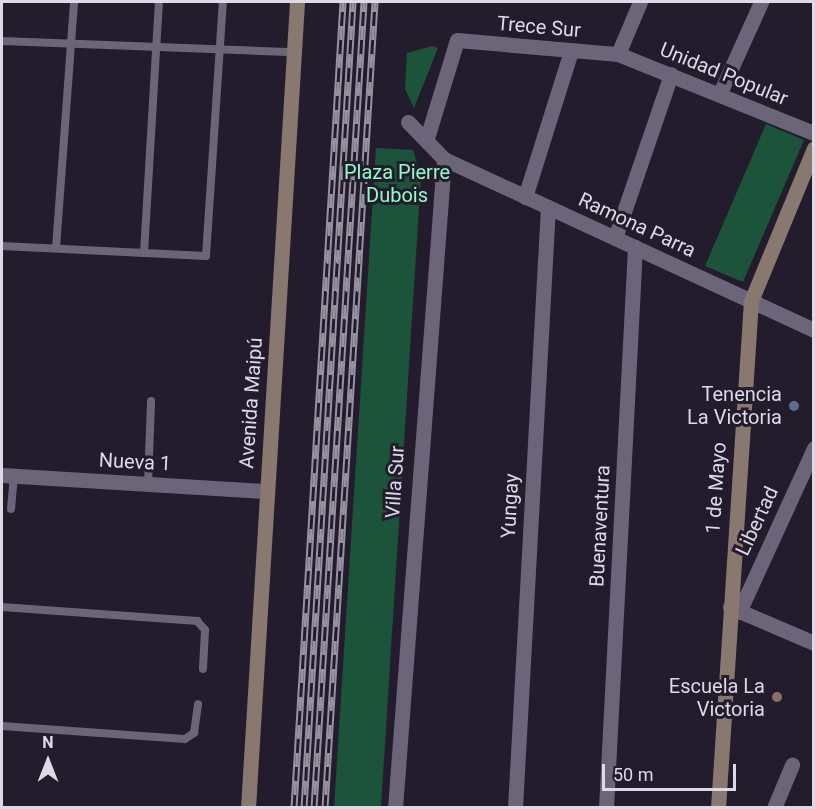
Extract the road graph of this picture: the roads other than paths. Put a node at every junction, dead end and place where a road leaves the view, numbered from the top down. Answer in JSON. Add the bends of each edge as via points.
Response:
{"nodes":[{"id":1,"x":74,"y":2,"type":"edge"},
{"id":2,"x":159,"y":2,"type":"edge"},
{"id":3,"x":224,"y":2,"type":"edge"},
{"id":4,"x":297,"y":2,"type":"edge"},
{"id":5,"x":640,"y":2,"type":"edge"},
{"id":6,"x":761,"y":2,"type":"edge"},
{"id":7,"x":2,"y":41,"type":"edge"},
{"id":8,"x":70,"y":44,"type":"junction"},
{"id":9,"x":158,"y":47,"type":"junction"},
{"id":10,"x":219,"y":49,"type":"junction"},
{"id":11,"x":571,"y":51,"type":"junction"},
{"id":12,"x":294,"y":52,"type":"junction"},
{"id":13,"x":618,"y":54,"type":"junction"},
{"id":14,"x":670,"y":74,"type":"junction"},
{"id":15,"x":720,"y":93,"type":"junction"},
{"id":16,"x":408,"y":122,"type":"dead end"},
{"id":17,"x":813,"y":133,"type":"edge"},
{"id":18,"x":427,"y":138,"type":"junction"},
{"id":19,"x":813,"y":148,"type":"edge"},
{"id":20,"x":444,"y":159,"type":"junction"},
{"id":21,"x":525,"y":197,"type":"junction"},
{"id":22,"x":548,"y":207,"type":"junction"},
{"id":23,"x":615,"y":238,"type":"junction"},
{"id":24,"x":2,"y":246,"type":"edge"},
{"id":25,"x":635,"y":247,"type":"junction"},
{"id":26,"x":56,"y":248,"type":"junction"},
{"id":27,"x":144,"y":253,"type":"junction"},
{"id":28,"x":751,"y":301,"type":"junction"},
{"id":29,"x":813,"y":330,"type":"edge"},
{"id":30,"x":151,"y":401,"type":"dead end"},
{"id":31,"x":813,"y":448,"type":"edge"},
{"id":32,"x":8,"y":476,"type":"edge"},
{"id":33,"x":148,"y":484,"type":"junction"},
{"id":34,"x":267,"y":491,"type":"junction"},
{"id":35,"x":11,"y":509,"type":"dead end"},
{"id":36,"x":2,"y":607,"type":"edge"},
{"id":37,"x":734,"y":610,"type":"junction"},
{"id":38,"x":813,"y":643,"type":"edge"},
{"id":39,"x":203,"y":669,"type":"dead end"},
{"id":40,"x":198,"y":704,"type":"dead end"},
{"id":41,"x":2,"y":726,"type":"edge"},
{"id":42,"x":792,"y":765,"type":"dead end"},
{"id":43,"x":248,"y":807,"type":"edge"},
{"id":44,"x":395,"y":807,"type":"edge"},
{"id":45,"x":514,"y":807,"type":"edge"},
{"id":46,"x":606,"y":807,"type":"edge"},
{"id":47,"x":718,"y":807,"type":"edge"},
{"id":48,"x":774,"y":807,"type":"edge"}],
"edges":[{"from":1,"to":8,"type":"lane"},
{"from":2,"to":9,"type":"lane"},
{"from":3,"to":10,"type":"lane"},
{"from":4,"to":12,"type":"main road","name":"Avenida Maipú"},
{"from":5,"to":13,"type":"street"},
{"from":6,"to":15,"type":"street"},
{"from":7,"to":8,"type":"lane"},
{"from":8,"to":9,"type":"lane"},
{"from":8,"to":26,"type":"lane"},
{"from":9,"to":10,"type":"lane"},
{"from":9,"to":27,"type":"lane"},
{"from":10,"to":12,"type":"lane"},
{"from":10,"to":27,"type":"lane","via":[[206,256]]},
{"from":11,"to":13,"type":"street","name":"Trece Sur"},
{"from":11,"to":18,"type":"street","name":"Trece Sur","via":[[457,40]]},
{"from":11,"to":21,"type":"street"},
{"from":12,"to":34,"type":"main road","name":"Avenida Maipú"},
{"from":13,"to":14,"type":"street","name":"Unidad Popular"},
{"from":14,"to":15,"type":"street","name":"Unidad Popular"},
{"from":14,"to":23,"type":"street"},
{"from":15,"to":17,"type":"street","name":"Unidad Popular"},
{"from":16,"to":18,"type":"street"},
{"from":18,"to":20,"type":"street"},
{"from":19,"to":28,"type":"main road","name":"1 de Mayo"},
{"from":20,"to":21,"type":"street","name":"Ramona Parra"},
{"from":20,"to":44,"type":"street","name":"Villa Sur"},
{"from":21,"to":22,"type":"street","name":"Ramona Parra"},
{"from":22,"to":23,"type":"street","name":"Ramona Parra"},
{"from":22,"to":45,"type":"street","name":"Yungay"},
{"from":23,"to":25,"type":"street","name":"Ramona Parra"},
{"from":24,"to":26,"type":"lane"},
{"from":25,"to":28,"type":"street","name":"Ramona Parra"},
{"from":25,"to":46,"type":"street","name":"Buenaventura"},
{"from":26,"to":27,"type":"lane"},
{"from":28,"to":29,"type":"street","name":"Ramona Parra"},
{"from":28,"to":37,"type":"main road","name":"1 de Mayo"},
{"from":30,"to":33,"type":"lane"},
{"from":31,"to":37,"type":"street","name":"Libertad"},
{"from":32,"to":33,"type":"street","name":"Nueva 1"},
{"from":32,"to":35,"type":"lane"},
{"from":33,"to":34,"type":"street","name":"Nueva 1"},
{"from":34,"to":43,"type":"main road","name":"Avenida Maipú"},
{"from":36,"to":39,"type":"lane","via":[[197,621],[205,630]]},
{"from":37,"to":38,"type":"street"},
{"from":37,"to":47,"type":"main road","name":"1 de Mayo"},
{"from":40,"to":41,"type":"lane","via":[[194,734],[185,739]]},
{"from":42,"to":48,"type":"street"}]}
